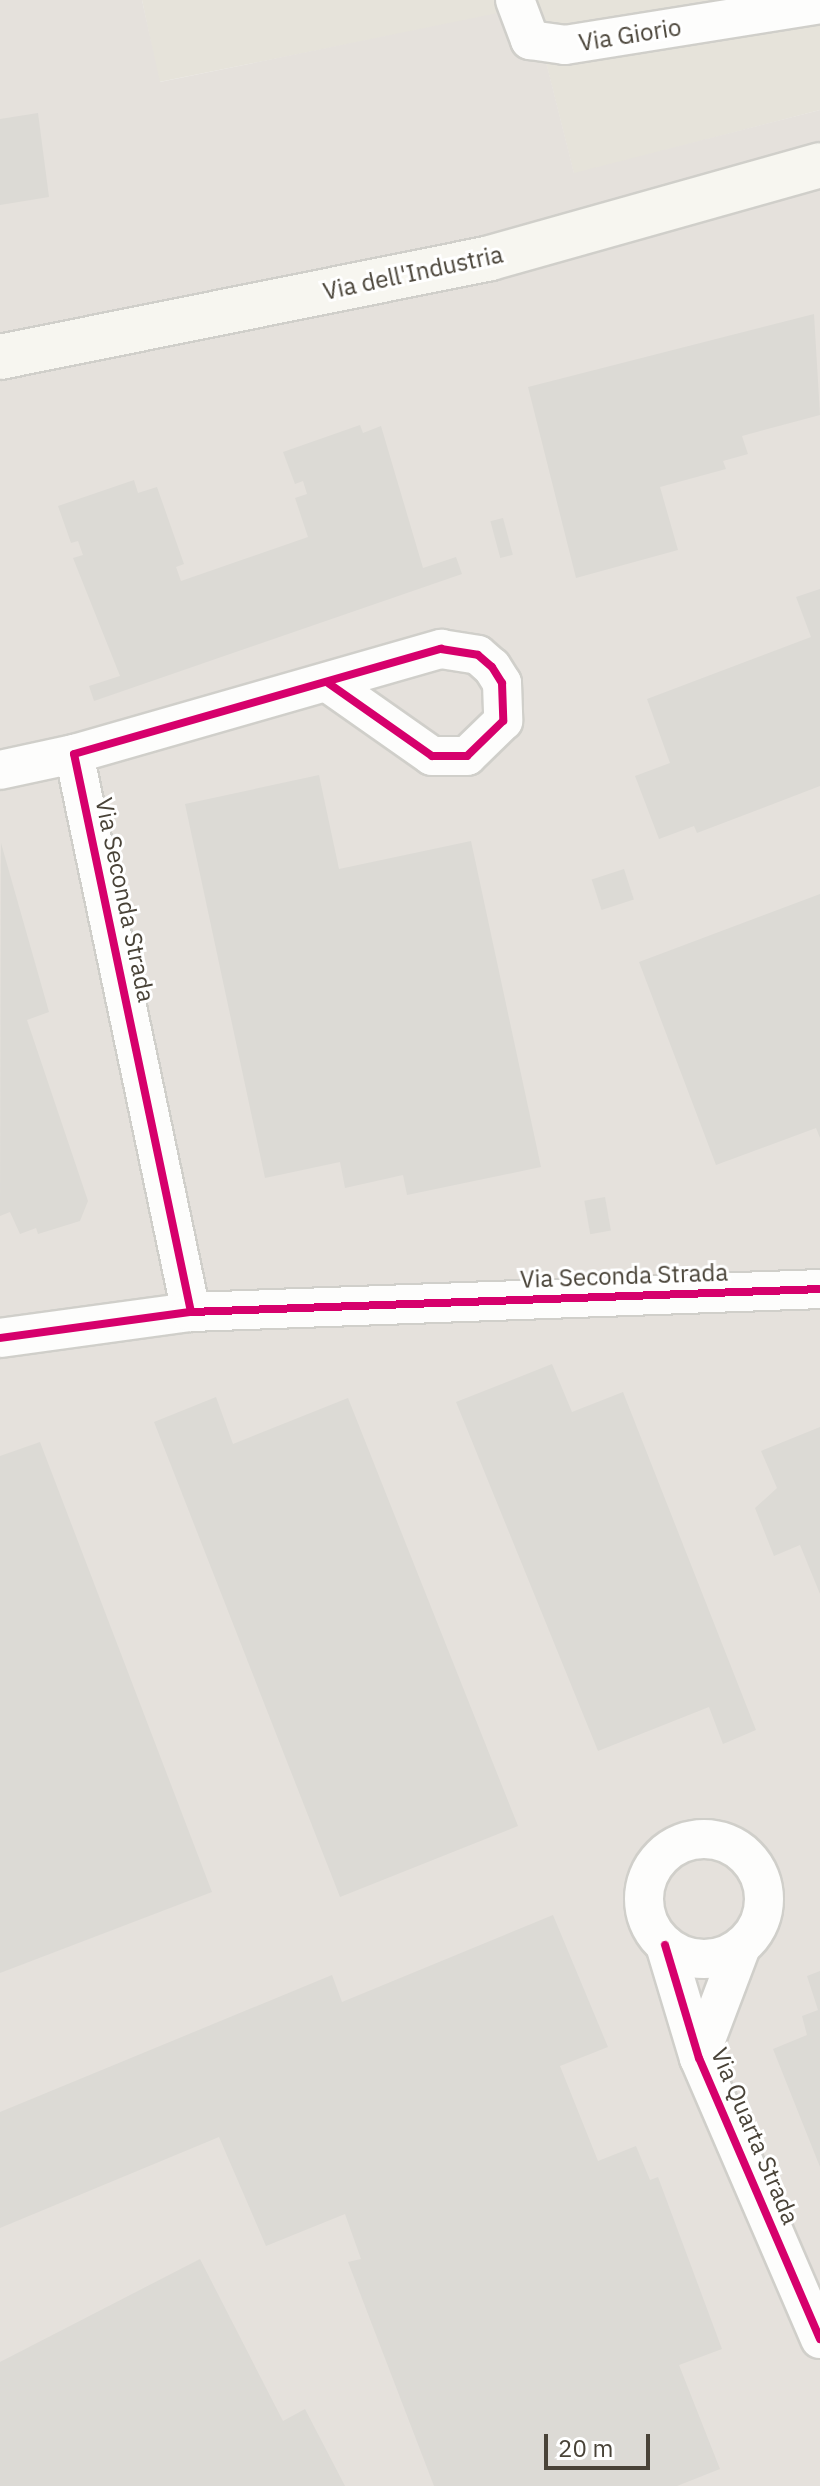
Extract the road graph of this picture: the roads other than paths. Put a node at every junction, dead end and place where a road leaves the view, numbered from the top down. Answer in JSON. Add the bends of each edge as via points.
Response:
{"nodes":[{"id":1,"x":515,"y":0,"type":"edge"},
{"id":2,"x":820,"y":4,"type":"edge"},
{"id":3,"x":820,"y":165,"type":"edge"},
{"id":4,"x":0,"y":357,"type":"edge"},
{"id":5,"x":328,"y":683,"type":"dead end"},
{"id":6,"x":74,"y":754,"type":"junction"},
{"id":7,"x":0,"y":770,"type":"edge"},
{"id":8,"x":820,"y":1289,"type":"edge"},
{"id":9,"x":191,"y":1312,"type":"junction"},
{"id":10,"x":0,"y":1338,"type":"edge"},
{"id":11,"x":665,"y":1945,"type":"junction"},
{"id":12,"x":741,"y":1947,"type":"junction"},
{"id":13,"x":699,"y":2058,"type":"junction"},
{"id":14,"x":820,"y":2339,"type":"edge"}],
"edges":[{"from":1,"to":2,"type":"street","name":"Via Giorio","via":[[530,40],[565,45]]},
{"from":3,"to":4,"type":"main road","name":"Via dell'Industria","via":[[490,258]]},
{"from":5,"to":6,"type":"street"},
{"from":6,"to":7,"type":"street"},
{"from":6,"to":9,"type":"street","name":"Via Seconda Strada"},
{"from":8,"to":9,"type":"street","name":"Via Seconda Strada"},
{"from":9,"to":10,"type":"street","name":"Via Seconda Strada"},
{"from":11,"to":12,"type":"street","via":[[702,1959]]},
{"from":11,"to":12,"type":"street","name":"Via Quarta Strada","via":[[645,1913],[649,1875],[674,1847],[710,1839],[746,1855],[765,1891],[764,1913]]},
{"from":11,"to":13,"type":"street","name":"Via Quarta Strada"},
{"from":12,"to":13,"type":"street","name":"Via Quarta Strada"},
{"from":13,"to":14,"type":"street","name":"Via Quarta Strada"}]}
